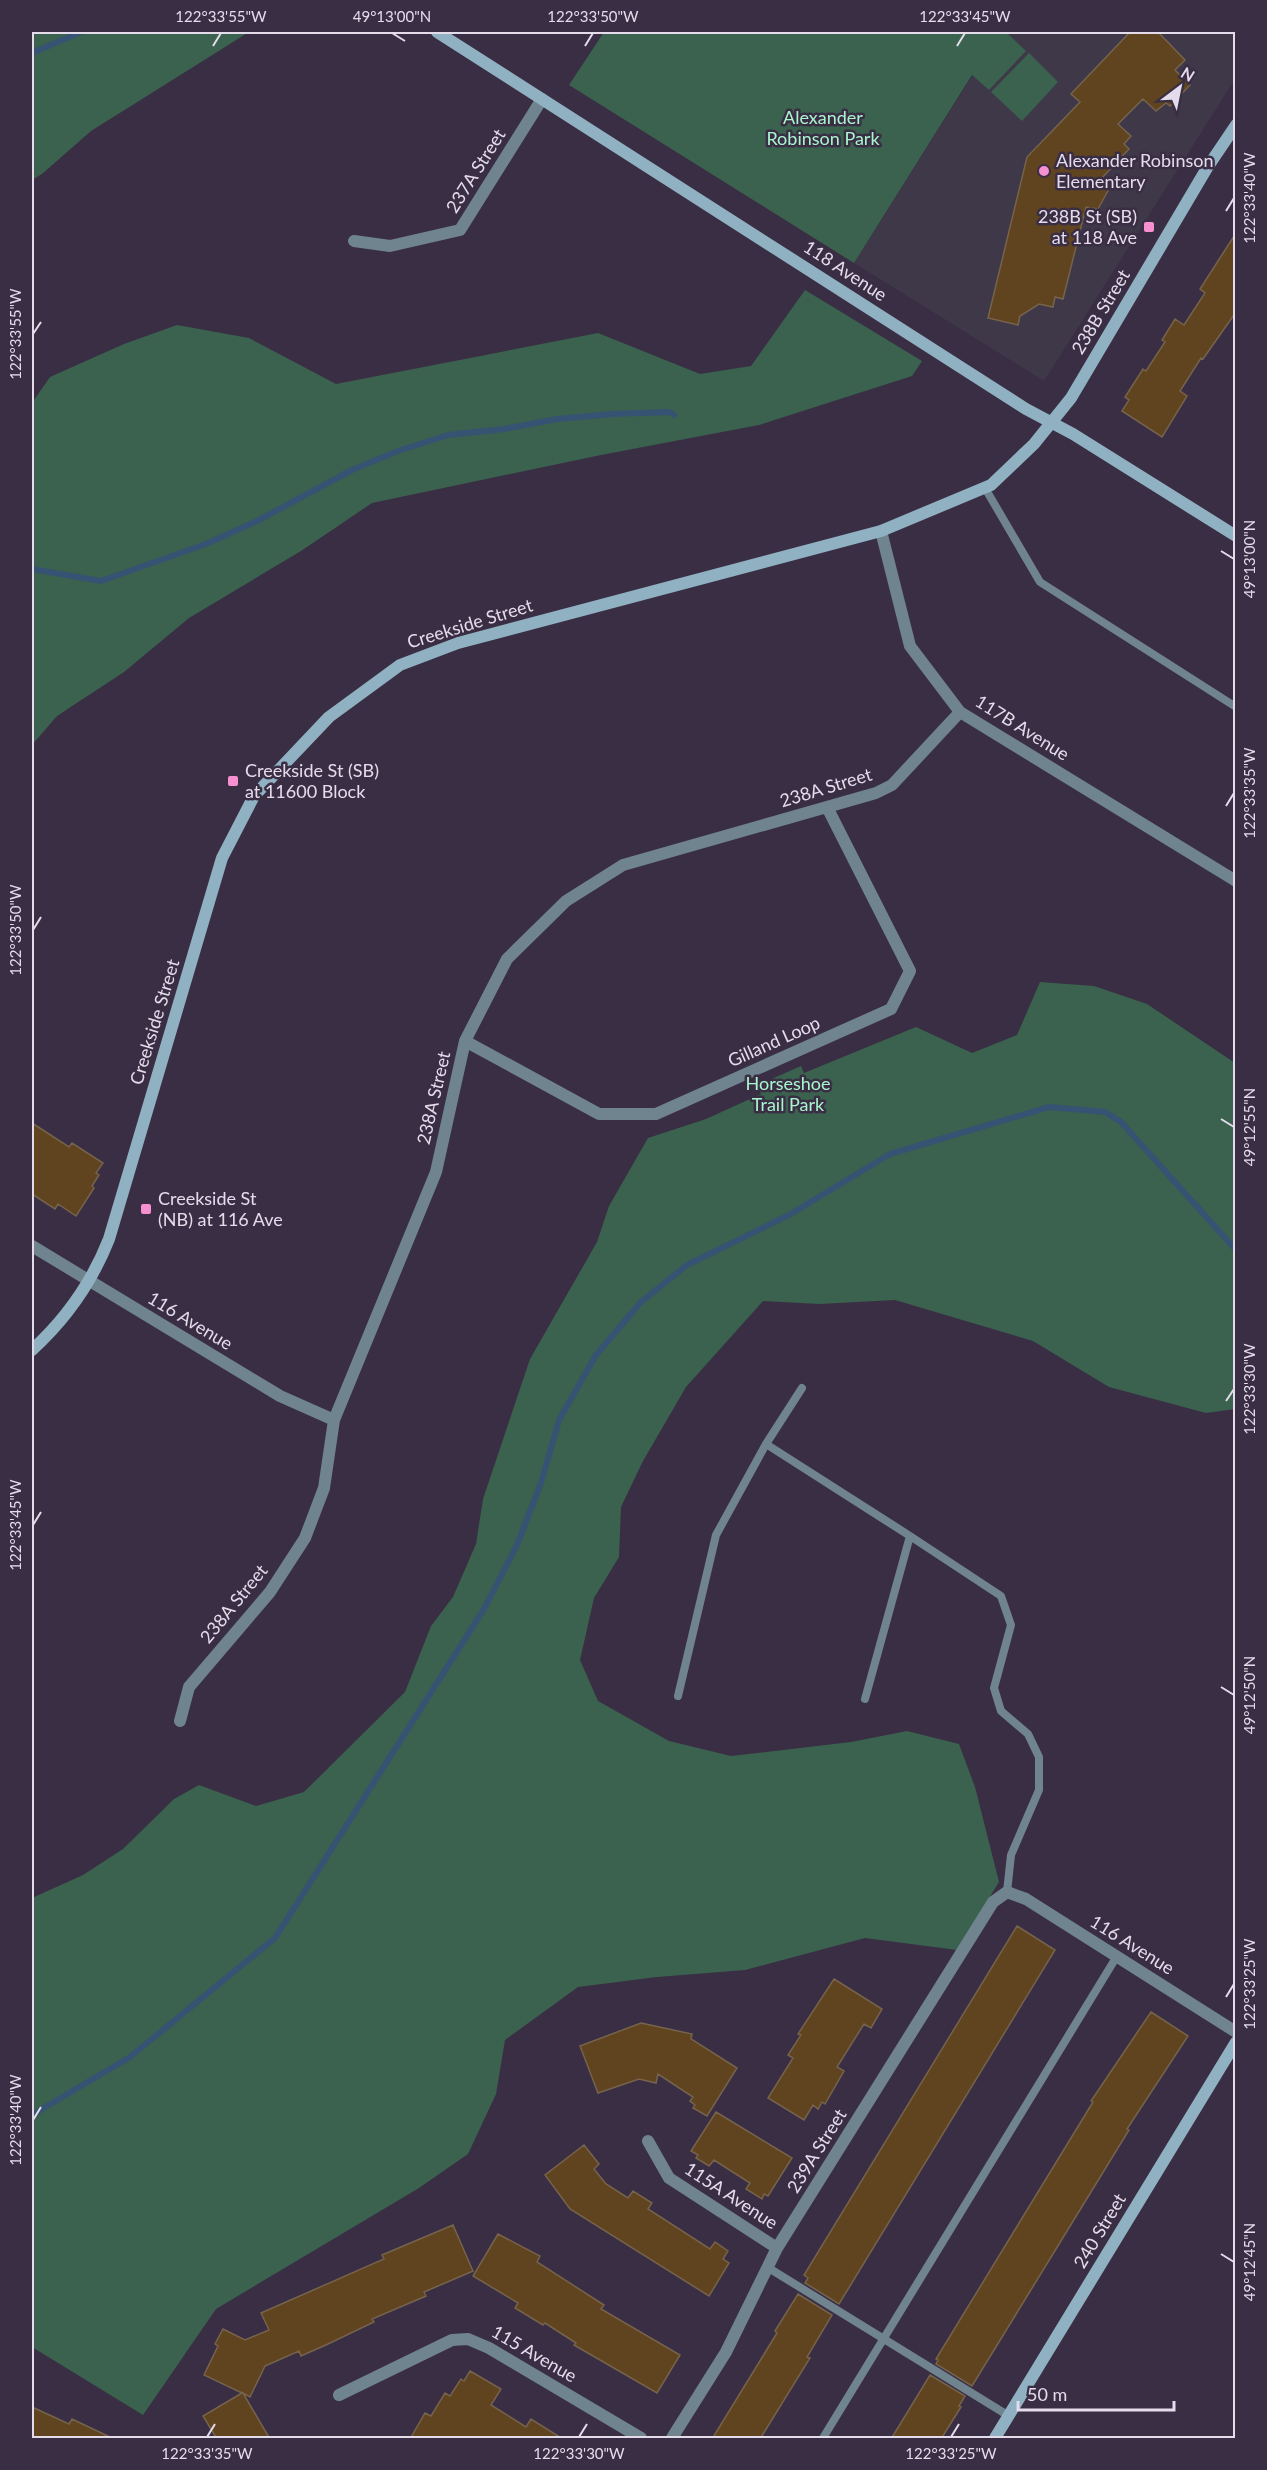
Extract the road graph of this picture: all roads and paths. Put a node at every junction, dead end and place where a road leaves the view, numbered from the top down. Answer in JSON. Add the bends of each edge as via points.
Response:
{"nodes":[{"id":1,"x":437,"y":32,"type":"edge"},
{"id":2,"x":542,"y":99,"type":"junction"},
{"id":3,"x":1236,"y":125,"type":"edge"},
{"id":4,"x":354,"y":241,"type":"dead end"},
{"id":5,"x":1052,"y":423,"type":"junction"},
{"id":6,"x":985,"y":488,"type":"junction"},
{"id":7,"x":881,"y":531,"type":"junction"},
{"id":8,"x":1236,"y":536,"type":"edge"},
{"id":9,"x":1236,"y":707,"type":"edge"},
{"id":10,"x":960,"y":712,"type":"junction"},
{"id":11,"x":827,"y":807,"type":"junction"},
{"id":12,"x":1236,"y":881,"type":"edge"},
{"id":13,"x":465,"y":1041,"type":"junction"},
{"id":14,"x":32,"y":1246,"type":"edge"},
{"id":15,"x":89,"y":1281,"type":"junction"},
{"id":16,"x":32,"y":1350,"type":"edge"},
{"id":17,"x":802,"y":1388,"type":"dead end"},
{"id":18,"x":334,"y":1420,"type":"junction"},
{"id":19,"x":766,"y":1444,"type":"junction"},
{"id":20,"x":910,"y":1536,"type":"junction"},
{"id":21,"x":678,"y":1696,"type":"dead end"},
{"id":22,"x":865,"y":1699,"type":"dead end"},
{"id":23,"x":180,"y":1721,"type":"dead end"},
{"id":24,"x":1007,"y":1892,"type":"junction"},
{"id":25,"x":1117,"y":1956,"type":"junction"},
{"id":26,"x":1236,"y":2032,"type":"edge"},
{"id":27,"x":1236,"y":2043,"type":"edge"},
{"id":28,"x":648,"y":2141,"type":"dead end"},
{"id":29,"x":777,"y":2248,"type":"junction"},
{"id":30,"x":767,"y":2267,"type":"junction"},
{"id":31,"x":884,"y":2338,"type":"junction"},
{"id":32,"x":339,"y":2395,"type":"dead end"},
{"id":33,"x":1009,"y":2416,"type":"junction"},
{"id":34,"x":641,"y":2439,"type":"edge"},
{"id":35,"x":672,"y":2439,"type":"edge"},
{"id":36,"x":823,"y":2439,"type":"edge"},
{"id":37,"x":995,"y":2439,"type":"edge"}],
"edges":[{"from":1,"to":2,"type":"street","name":"118 Avenue"},
{"from":2,"to":4,"type":"street","name":"237A Street","via":[[460,230],[390,246]]},
{"from":2,"to":5,"type":"street","name":"118 Avenue"},
{"from":3,"to":5,"type":"street","name":"238B Street","via":[[1071,398]]},
{"from":5,"to":6,"type":"street","name":"Creekside Street"},
{"from":5,"to":8,"type":"street","name":"118 Avenue"},
{"from":6,"to":7,"type":"street","name":"Creekside Street"},
{"from":6,"to":9,"type":"lane","via":[[1040,582]]},
{"from":7,"to":10,"type":"street","name":"117B Avenue","via":[[910,646]]},
{"from":7,"to":15,"type":"street","name":"Creekside Street","via":[[458,643],[400,665],[329,717],[254,796],[222,858],[109,1239]]},
{"from":10,"to":11,"type":"street","name":"238A Street","via":[[892,785]]},
{"from":10,"to":12,"type":"street","name":"117B Avenue"},
{"from":11,"to":13,"type":"street","name":"238A Street","via":[[623,865],[566,901],[507,959]]},
{"from":11,"to":13,"type":"street","name":"Gilland Loop","via":[[910,971],[891,1009],[656,1114],[599,1114]]},
{"from":13,"to":18,"type":"street","name":"238A Street","via":[[436,1172]]},
{"from":14,"to":15,"type":"street","name":"116 Avenue"},
{"from":15,"to":16,"type":"street","name":"Creekside Street","via":[[68,1313]]},
{"from":15,"to":18,"type":"street","name":"116 Avenue","via":[[280,1396]]},
{"from":17,"to":19,"type":"lane"},
{"from":18,"to":23,"type":"street","name":"238A Street","via":[[324,1488],[305,1538],[270,1592],[189,1687]]},
{"from":19,"to":20,"type":"lane"},
{"from":19,"to":21,"type":"lane","via":[[716,1535]]},
{"from":20,"to":22,"type":"lane"},
{"from":20,"to":24,"type":"lane","via":[[1001,1596],[1011,1625],[994,1688],[1001,1711],[1028,1734],[1039,1757],[1039,1790],[1011,1855]]},
{"from":24,"to":25,"type":"street","name":"116 Avenue","via":[[1026,1899]]},
{"from":24,"to":29,"type":"street","name":"239A Street","via":[[993,1902]]},
{"from":25,"to":26,"type":"street","name":"116 Avenue"},
{"from":25,"to":31,"type":"lane"},
{"from":27,"to":33,"type":"street","name":"240 Street"},
{"from":28,"to":29,"type":"street","name":"115A Avenue","via":[[669,2178]]},
{"from":29,"to":30,"type":"street","name":"239A Street"},
{"from":30,"to":31,"type":"lane"},
{"from":30,"to":35,"type":"street","name":"239A Street","via":[[726,2352]]},
{"from":31,"to":33,"type":"lane"},
{"from":31,"to":36,"type":"lane"},
{"from":32,"to":34,"type":"street","name":"115 Avenue","via":[[452,2340],[468,2339]]},
{"from":33,"to":37,"type":"street","name":"240 Street"}]}
